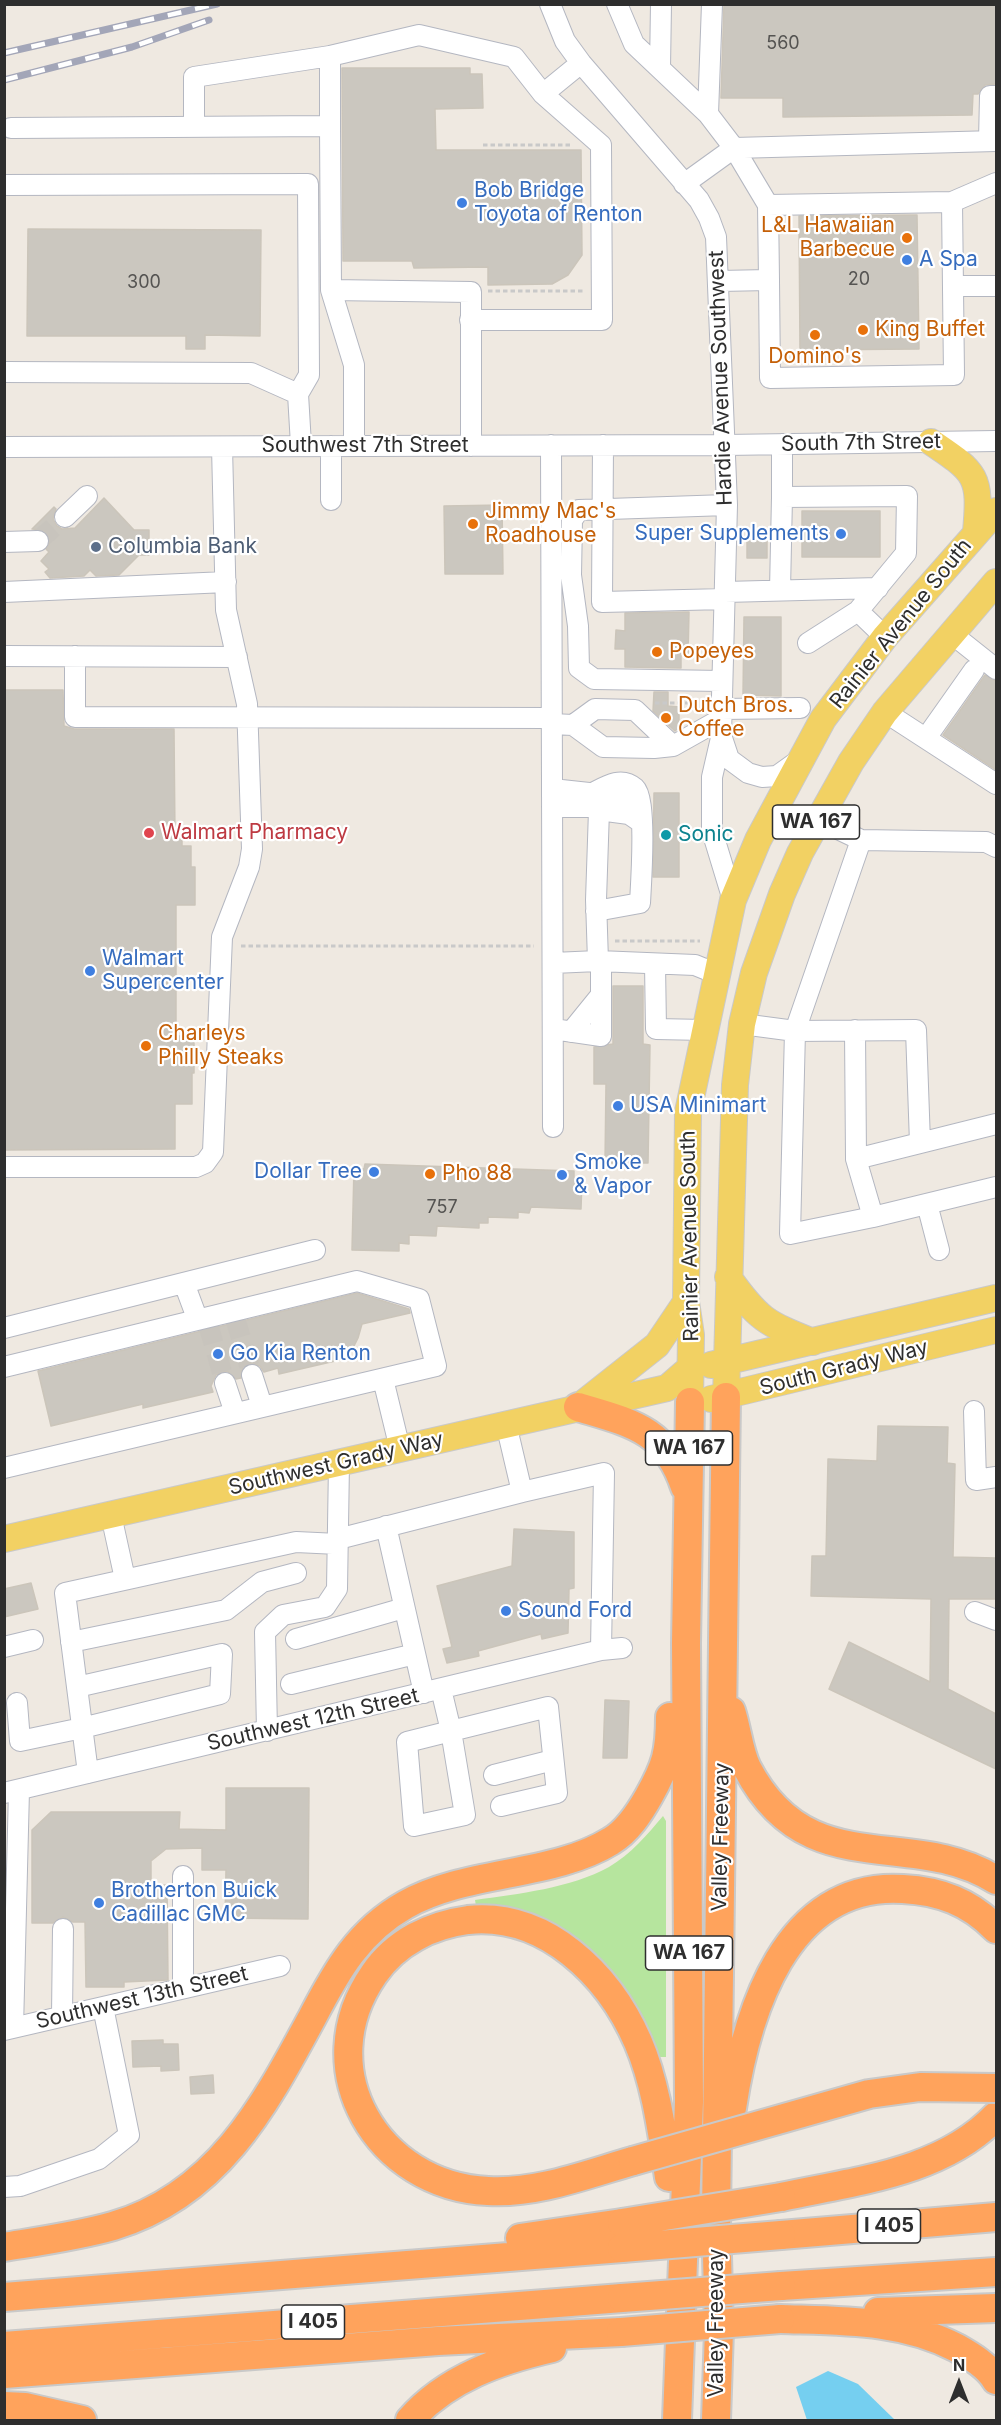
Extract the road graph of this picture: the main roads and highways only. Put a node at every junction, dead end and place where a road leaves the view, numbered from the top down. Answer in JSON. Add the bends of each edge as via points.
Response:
{"nodes":[{"id":1,"x":931,"y":442,"type":"road end"},
{"id":2,"x":996,"y":511,"type":"edge"},
{"id":3,"x":976,"y":532,"type":"junction"},
{"id":4,"x":996,"y":582,"type":"edge"},
{"id":5,"x":728,"y":1277,"type":"junction"},
{"id":6,"x":996,"y":1298,"type":"edge"},
{"id":7,"x":687,"y":1302,"type":"junction"},
{"id":8,"x":996,"y":1330,"type":"edge"},
{"id":9,"x":813,"y":1342,"type":"junction"},
{"id":10,"x":727,"y":1362,"type":"junction"},
{"id":11,"x":690,"y":1368,"type":"junction"},
{"id":12,"x":678,"y":1395,"type":"junction"},
{"id":13,"x":726,"y":1397,"type":"junction"},
{"id":14,"x":578,"y":1407,"type":"junction"},
{"id":15,"x":688,"y":1494,"type":"junction"},
{"id":16,"x":4,"y":1539,"type":"edge"},
{"id":17,"x":686,"y":1643,"type":"junction"},
{"id":18,"x":723,"y":1686,"type":"junction"},
{"id":19,"x":996,"y":1880,"type":"edge"},
{"id":20,"x":996,"y":1929,"type":"edge"},
{"id":21,"x":996,"y":2088,"type":"edge"},
{"id":22,"x":996,"y":2116,"type":"edge"},
{"id":23,"x":996,"y":2217,"type":"edge"},
{"id":24,"x":716,"y":2220,"type":"junction"},
{"id":25,"x":622,"y":2236,"type":"junction"},
{"id":26,"x":4,"y":2247,"type":"edge"},
{"id":27,"x":681,"y":2264,"type":"junction"},
{"id":28,"x":996,"y":2272,"type":"edge"},
{"id":29,"x":4,"y":2297,"type":"edge"},
{"id":30,"x":996,"y":2308,"type":"edge"},
{"id":31,"x":780,"y":2319,"type":"junction"},
{"id":32,"x":719,"y":2330,"type":"junction"},
{"id":33,"x":621,"y":2332,"type":"junction"},
{"id":34,"x":4,"y":2346,"type":"edge"},
{"id":35,"x":4,"y":2374,"type":"edge"},
{"id":36,"x":996,"y":2380,"type":"edge"},
{"id":37,"x":4,"y":2406,"type":"edge"},
{"id":38,"x":676,"y":2412,"type":"edge"},
{"id":39,"x":82,"y":2421,"type":"edge"},
{"id":40,"x":410,"y":2421,"type":"edge"},
{"id":41,"x":716,"y":2421,"type":"edge"},
{"id":42,"x":737,"y":2421,"type":"edge"}],
"edges":[{"from":1,"to":3,"type":"main road","via":[[963,464],[975,482],[979,501]]},
{"from":2,"to":3,"type":"main road","name":"Rainier Avenue South","number":"WA 167"},
{"from":3,"to":7,"type":"main road","name":"Rainier Avenue South","number":"WA 167","via":[[885,637],[823,719],[758,840],[733,900],[688,1112]]},
{"from":4,"to":5,"type":"main road","name":"Rainier Avenue South","number":"WA 167","via":[[885,712],[850,762],[817,819],[782,894],[754,973],[742,1024],[735,1085]]},
{"from":5,"to":9,"type":"main road","via":[[750,1308],[764,1320]]},
{"from":5,"to":10,"type":"main road","name":"Rainier Avenue South","number":"WA 167"},
{"from":6,"to":9,"type":"main road","name":"South Grady Way"},
{"from":7,"to":11,"type":"main road","name":"Rainier Avenue South","number":"WA 167"},
{"from":7,"to":14,"type":"main road","via":[[657,1345]]},
{"from":8,"to":13,"type":"main road","name":"South Grady Way"},
{"from":9,"to":10,"type":"main road","name":"South Grady Way"},
{"from":10,"to":11,"type":"main road","name":"South Grady Way"},
{"from":10,"to":13,"type":"main road","name":"Rainier Avenue South","number":"WA 167"},
{"from":11,"to":12,"type":"main road","name":"Rainier Avenue South","number":"WA 167"},
{"from":12,"to":13,"type":"main road","name":"South Grady Way"},
{"from":12,"to":14,"type":"main road","name":"Southwest Grady Way"},
{"from":12,"to":15,"type":"highway","name":"Valley Freeway","number":"WA 167"},
{"from":13,"to":18,"type":"highway","name":"Valley Freeway","number":"WA 167"},
{"from":14,"to":15,"type":"highway","via":[[648,1431],[666,1448]]},
{"from":14,"to":16,"type":"main road","name":"Southwest Grady Way"},
{"from":15,"to":17,"type":"highway","name":"Valley Freeway"},
{"from":17,"to":26,"type":"highway","via":[[671,1691],[666,1766],[637,1817],[613,1840],[584,1854],[435,1892],[406,1904],[352,1948],[336,1970],[258,2115],[201,2178],[170,2200],[114,2225]]},
{"from":17,"to":27,"type":"highway","name":"Valley Freeway","number":"WA 167","via":[[689,2102]]},
{"from":18,"to":19,"type":"highway","via":[[746,1766],[764,1795],[809,1833],[839,1845],[960,1863]]},
{"from":18,"to":24,"type":"highway","name":"Valley Freeway","number":"WA 167"},
{"from":20,"to":24,"type":"highway","via":[[964,1904],[941,1893],[884,1887],[850,1895],[802,1928],[775,1966],[749,2026],[738,2066]]},
{"from":21,"to":27,"type":"highway","bridge":true,"via":[[954,2085],[892,2090],[840,2101],[633,2161],[540,2186],[487,2191],[446,2182],[408,2165],[374,2135],[362,2111],[349,2066],[353,2020],[361,1997],[389,1956],[429,1930],[479,1919],[521,1925],[576,1955],[605,1987],[638,2043],[660,2121]]},
{"from":22,"to":25,"type":"highway","bridge":true,"via":[[969,2141],[927,2161]]},
{"from":23,"to":25,"type":"highway","number":"I 405","bridge":true,"via":[[781,2235]]},
{"from":24,"to":32,"type":"highway","name":"Valley Freeway","number":"WA 167"},
{"from":25,"to":29,"type":"highway","number":"I 405","via":[[398,2264]]},
{"from":27,"to":38,"type":"highway","name":"Valley Freeway","number":"WA 167"},
{"from":28,"to":34,"type":"highway","number":"I 405","bridge":true},
{"from":30,"to":31,"type":"highway","via":[[833,2313]]},
{"from":31,"to":33,"type":"highway","bridge":true},
{"from":31,"to":36,"type":"highway","via":[[874,2322],[903,2327],[927,2334],[970,2356]]},
{"from":32,"to":41,"type":"highway","name":"Valley Freeway","number":"WA 167"},
{"from":32,"to":42,"type":"highway","via":[[729,2356]]},
{"from":33,"to":35,"type":"highway","via":[[438,2341]]},
{"from":33,"to":40,"type":"highway","via":[[490,2365],[436,2397]]},
{"from":37,"to":39,"type":"highway","via":[[25,2406]]}]}
